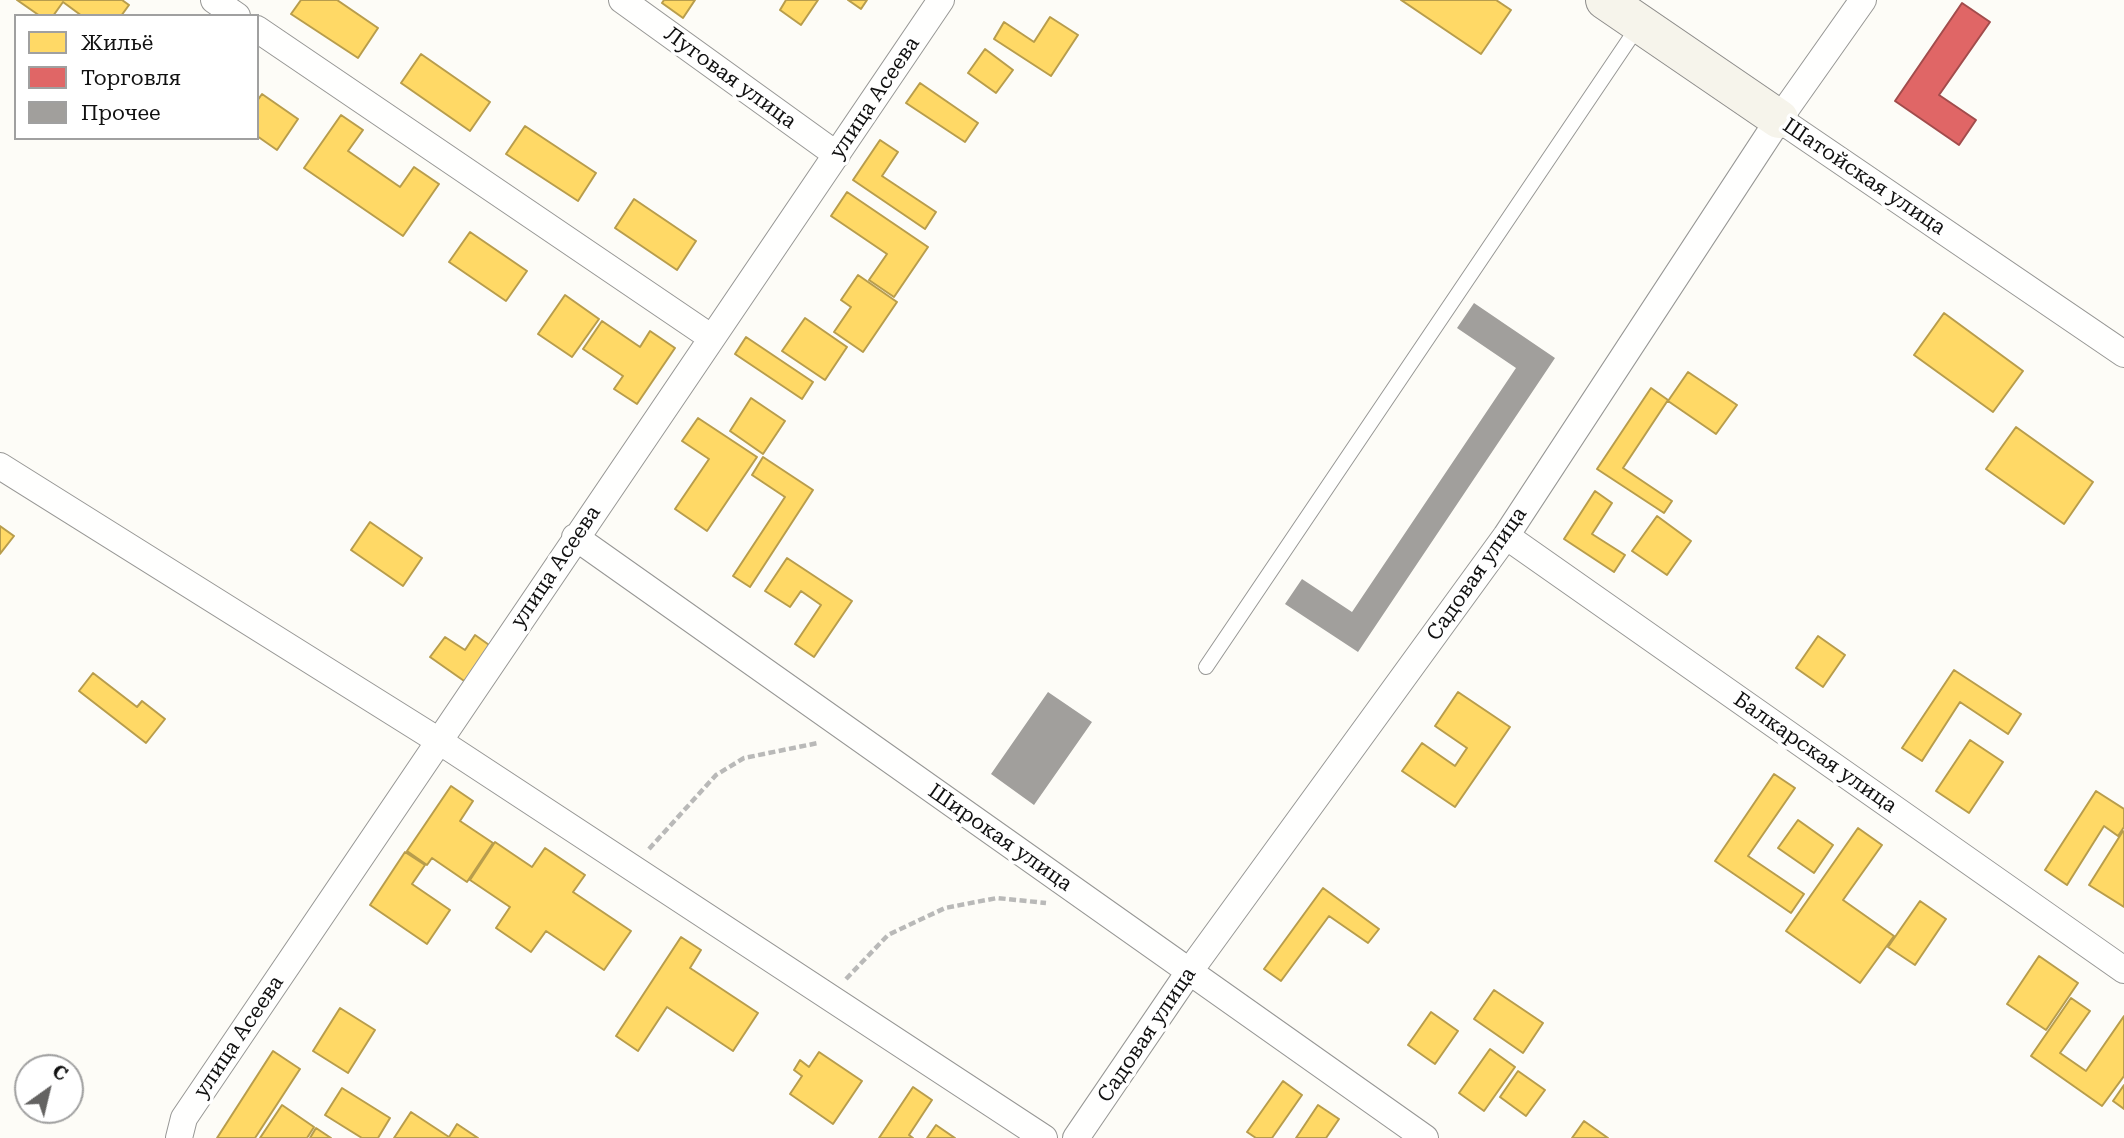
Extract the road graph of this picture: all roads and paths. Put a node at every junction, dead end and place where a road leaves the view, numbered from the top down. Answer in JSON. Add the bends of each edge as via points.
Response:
{"nodes":[{"id":1,"x":214,"y":0,"type":"edge"},
{"id":2,"x":622,"y":0,"type":"edge"},
{"id":3,"x":941,"y":0,"type":"edge"},
{"id":4,"x":1605,"y":0,"type":"edge"},
{"id":5,"x":1863,"y":0,"type":"edge"},
{"id":6,"x":234,"y":14,"type":"edge"},
{"id":7,"x":1640,"y":24,"type":"junction"},
{"id":8,"x":259,"y":30,"type":"edge"},
{"id":9,"x":1779,"y":119,"type":"junction"},
{"id":10,"x":837,"y":155,"type":"junction"},
{"id":11,"x":712,"y":338,"type":"junction"},
{"id":12,"x":2124,"y":354,"type":"edge"},
{"id":13,"x":0,"y":466,"type":"edge"},
{"id":14,"x":575,"y":537,"type":"junction"},
{"id":15,"x":1506,"y":537,"type":"junction"},
{"id":16,"x":1206,"y":667,"type":"dead end"},
{"id":17,"x":439,"y":741,"type":"junction"},
{"id":18,"x":865,"y":742,"type":"junction"},
{"id":19,"x":632,"y":867,"type":"junction"},
{"id":20,"x":1048,"y":904,"type":"dead end"},
{"id":21,"x":2124,"y":970,"type":"edge"},
{"id":22,"x":1189,"y":972,"type":"junction"},
{"id":23,"x":829,"y":997,"type":"junction"},
{"id":24,"x":179,"y":1138,"type":"edge"},
{"id":25,"x":1044,"y":1138,"type":"edge"},
{"id":26,"x":1076,"y":1138,"type":"edge"},
{"id":27,"x":1425,"y":1138,"type":"edge"}],
"edges":[{"from":1,"to":6,"type":"street"},
{"from":2,"to":10,"type":"street","name":"Луговая улица"},
{"from":3,"to":10,"type":"street","name":"улица Асеева"},
{"from":4,"to":7,"type":"street","name":"Шатойская улица"},
{"from":5,"to":9,"type":"street","name":"Садовая улица"},
{"from":7,"to":9,"type":"street","name":"Шатойская улица"},
{"from":7,"to":16,"type":"lane"},
{"from":8,"to":11,"type":"street"},
{"from":9,"to":12,"type":"street","name":"Шатойская улица"},
{"from":9,"to":15,"type":"street","name":"Садовая улица"},
{"from":10,"to":11,"type":"street","name":"улица Асеева"},
{"from":11,"to":14,"type":"street","name":"улица Асеева"},
{"from":13,"to":17,"type":"street"},
{"from":14,"to":17,"type":"street","name":"улица Асеева"},
{"from":14,"to":18,"type":"street","name":"Широкая улица"},
{"from":15,"to":21,"type":"street","name":"Балкарская улица"},
{"from":15,"to":22,"type":"street","name":"Садовая улица"},
{"from":17,"to":19,"type":"street"},
{"from":17,"to":24,"type":"street","name":"улица Асеева","via":[[184,1118]]},
{"from":18,"to":19,"type":"path","via":[[812,743],[744,758],[716,775]]},
{"from":18,"to":22,"type":"street","name":"Широкая улица"},
{"from":19,"to":23,"type":"street"},
{"from":20,"to":23,"type":"path","via":[[997,898],[945,908],[888,935]]},
{"from":22,"to":26,"type":"street","name":"Садовая улица"},
{"from":22,"to":27,"type":"street","name":"Широкая улица"},
{"from":23,"to":25,"type":"street"}]}
